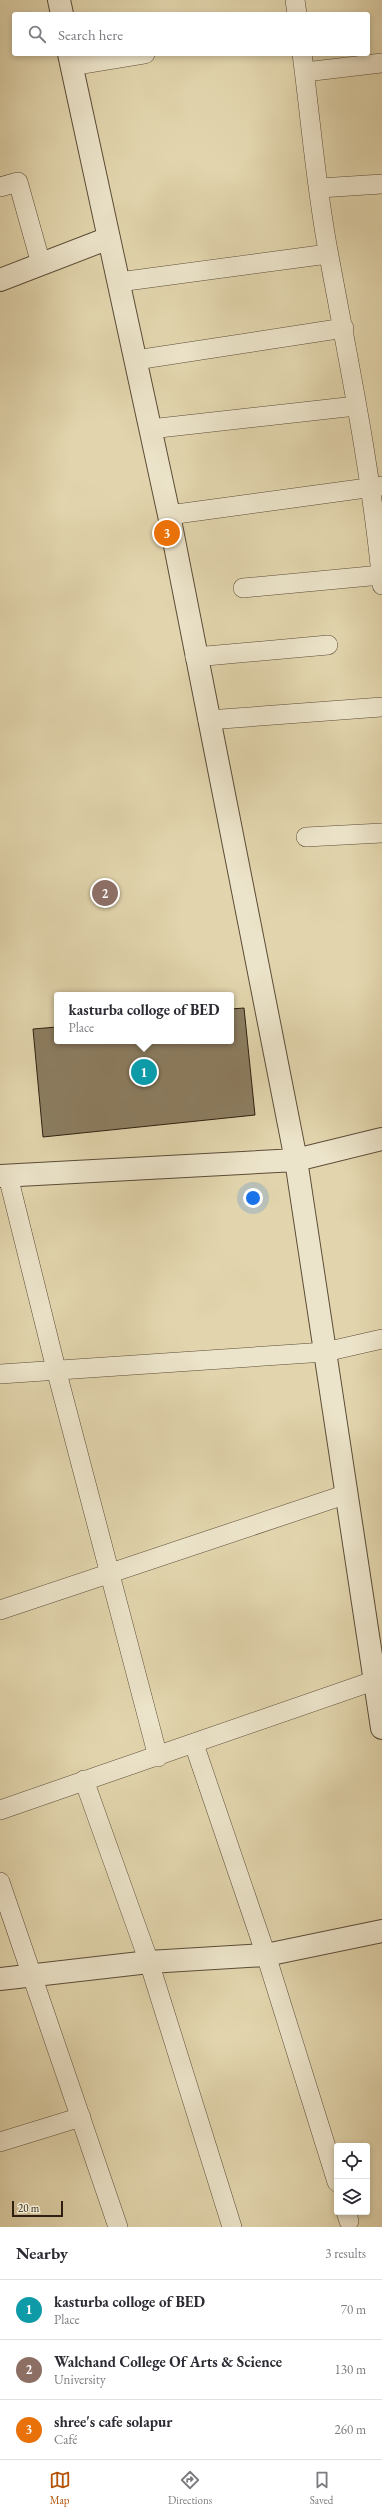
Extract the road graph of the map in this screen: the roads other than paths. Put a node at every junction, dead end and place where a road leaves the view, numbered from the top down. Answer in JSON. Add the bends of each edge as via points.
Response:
{"nodes":[{"id":1,"x":59,"y":0,"type":"edge"},
{"id":2,"x":295,"y":0,"type":"edge"},
{"id":3,"x":62,"y":12,"type":"edge"},
{"id":4,"x":297,"y":12,"type":"edge"},
{"id":5,"x":120,"y":56,"type":"edge"},
{"id":6,"x":70,"y":60,"type":"edge"},
{"id":7,"x":304,"y":63,"type":"edge"},
{"id":8,"x":382,"y":63,"type":"edge"},
{"id":9,"x":382,"y":184,"type":"edge"},
{"id":10,"x":0,"y":187,"type":"edge"},
{"id":11,"x":320,"y":188,"type":"junction"},
{"id":12,"x":109,"y":238,"type":"junction"},
{"id":13,"x":328,"y":254,"type":"junction"},
{"id":14,"x":41,"y":264,"type":"junction"},
{"id":15,"x":0,"y":280,"type":"edge"},
{"id":16,"x":119,"y":282,"type":"junction"},
{"id":17,"x":344,"y":328,"type":"junction"},
{"id":18,"x":136,"y":360,"type":"junction"},
{"id":19,"x":356,"y":406,"type":"junction"},
{"id":20,"x":150,"y":429,"type":"junction"},
{"id":21,"x":376,"y":487,"type":"edge"},
{"id":22,"x":169,"y":516,"type":"junction"},
{"id":23,"x":382,"y":580,"type":"edge"},
{"id":24,"x":243,"y":588,"type":"dead end"},
{"id":25,"x":328,"y":645,"type":"dead end"},
{"id":26,"x":195,"y":656,"type":"junction"},
{"id":27,"x":382,"y":707,"type":"edge"},
{"id":28,"x":208,"y":720,"type":"junction"},
{"id":29,"x":382,"y":834,"type":"edge"},
{"id":30,"x":306,"y":837,"type":"dead end"},
{"id":31,"x":382,"y":1139,"type":"edge"},
{"id":32,"x":296,"y":1160,"type":"junction"},
{"id":33,"x":4,"y":1176,"type":"edge"},
{"id":34,"x":382,"y":1339,"type":"edge"},
{"id":35,"x":325,"y":1352,"type":"junction"},
{"id":36,"x":56,"y":1369,"type":"junction"},
{"id":37,"x":0,"y":1374,"type":"edge"},
{"id":38,"x":346,"y":1494,"type":"junction"},
{"id":39,"x":111,"y":1573,"type":"junction"},
{"id":40,"x":0,"y":1610,"type":"edge"},
{"id":41,"x":378,"y":1679,"type":"edge"},
{"id":42,"x":382,"y":1728,"type":"edge"},
{"id":43,"x":194,"y":1744,"type":"junction"},
{"id":44,"x":158,"y":1757,"type":"junction"},
{"id":45,"x":84,"y":1780,"type":"junction"},
{"id":46,"x":0,"y":1810,"type":"edge"},
{"id":47,"x":0,"y":1882,"type":"edge"},
{"id":48,"x":382,"y":1931,"type":"edge"},
{"id":49,"x":266,"y":1955,"type":"junction"},
{"id":50,"x":149,"y":1962,"type":"junction"},
{"id":51,"x":32,"y":1975,"type":"junction"},
{"id":52,"x":0,"y":1979,"type":"edge"},
{"id":53,"x":81,"y":2117,"type":"junction"},
{"id":54,"x":0,"y":2142,"type":"edge"},
{"id":55,"x":336,"y":2179,"type":"edge"},
{"id":56,"x":118,"y":2227,"type":"edge"},
{"id":57,"x":232,"y":2227,"type":"edge"}],
"edges":[{"from":1,"to":3,"type":"street"},
{"from":2,"to":4,"type":"street"},
{"from":5,"to":6,"type":"street"},
{"from":6,"to":12,"type":"street"},
{"from":7,"to":8,"type":"street"},
{"from":7,"to":11,"type":"street"},
{"from":9,"to":11,"type":"street"},
{"from":10,"to":14,"type":"street","via":[[18,182]]},
{"from":11,"to":13,"type":"street"},
{"from":12,"to":14,"type":"street"},
{"from":12,"to":16,"type":"street"},
{"from":13,"to":16,"type":"street"},
{"from":13,"to":17,"type":"street"},
{"from":14,"to":15,"type":"street"},
{"from":16,"to":18,"type":"street"},
{"from":17,"to":18,"type":"street"},
{"from":17,"to":19,"type":"street"},
{"from":18,"to":20,"type":"street"},
{"from":19,"to":20,"type":"street"},
{"from":19,"to":21,"type":"street"},
{"from":20,"to":22,"type":"street"},
{"from":21,"to":22,"type":"street"},
{"from":21,"to":23,"type":"street"},
{"from":22,"to":26,"type":"street"},
{"from":23,"to":24,"type":"street"},
{"from":25,"to":26,"type":"street"},
{"from":26,"to":28,"type":"street"},
{"from":27,"to":28,"type":"street"},
{"from":28,"to":32,"type":"street"},
{"from":29,"to":30,"type":"street"},
{"from":31,"to":32,"type":"street"},
{"from":32,"to":33,"type":"street"},
{"from":32,"to":35,"type":"street"},
{"from":33,"to":36,"type":"street"},
{"from":34,"to":35,"type":"street"},
{"from":35,"to":36,"type":"street"},
{"from":35,"to":38,"type":"street"},
{"from":36,"to":37,"type":"street"},
{"from":36,"to":39,"type":"street"},
{"from":38,"to":39,"type":"street"},
{"from":38,"to":41,"type":"street"},
{"from":39,"to":40,"type":"street"},
{"from":39,"to":44,"type":"street"},
{"from":41,"to":42,"type":"street"},
{"from":41,"to":43,"type":"street"},
{"from":43,"to":44,"type":"street"},
{"from":43,"to":49,"type":"street"},
{"from":44,"to":45,"type":"street"},
{"from":45,"to":46,"type":"street"},
{"from":45,"to":50,"type":"street"},
{"from":47,"to":51,"type":"street"},
{"from":48,"to":49,"type":"street"},
{"from":49,"to":50,"type":"street"},
{"from":49,"to":55,"type":"street"},
{"from":50,"to":51,"type":"street"},
{"from":50,"to":57,"type":"street"},
{"from":51,"to":52,"type":"street"},
{"from":51,"to":53,"type":"street"},
{"from":53,"to":54,"type":"street"},
{"from":53,"to":56,"type":"street"}]}
